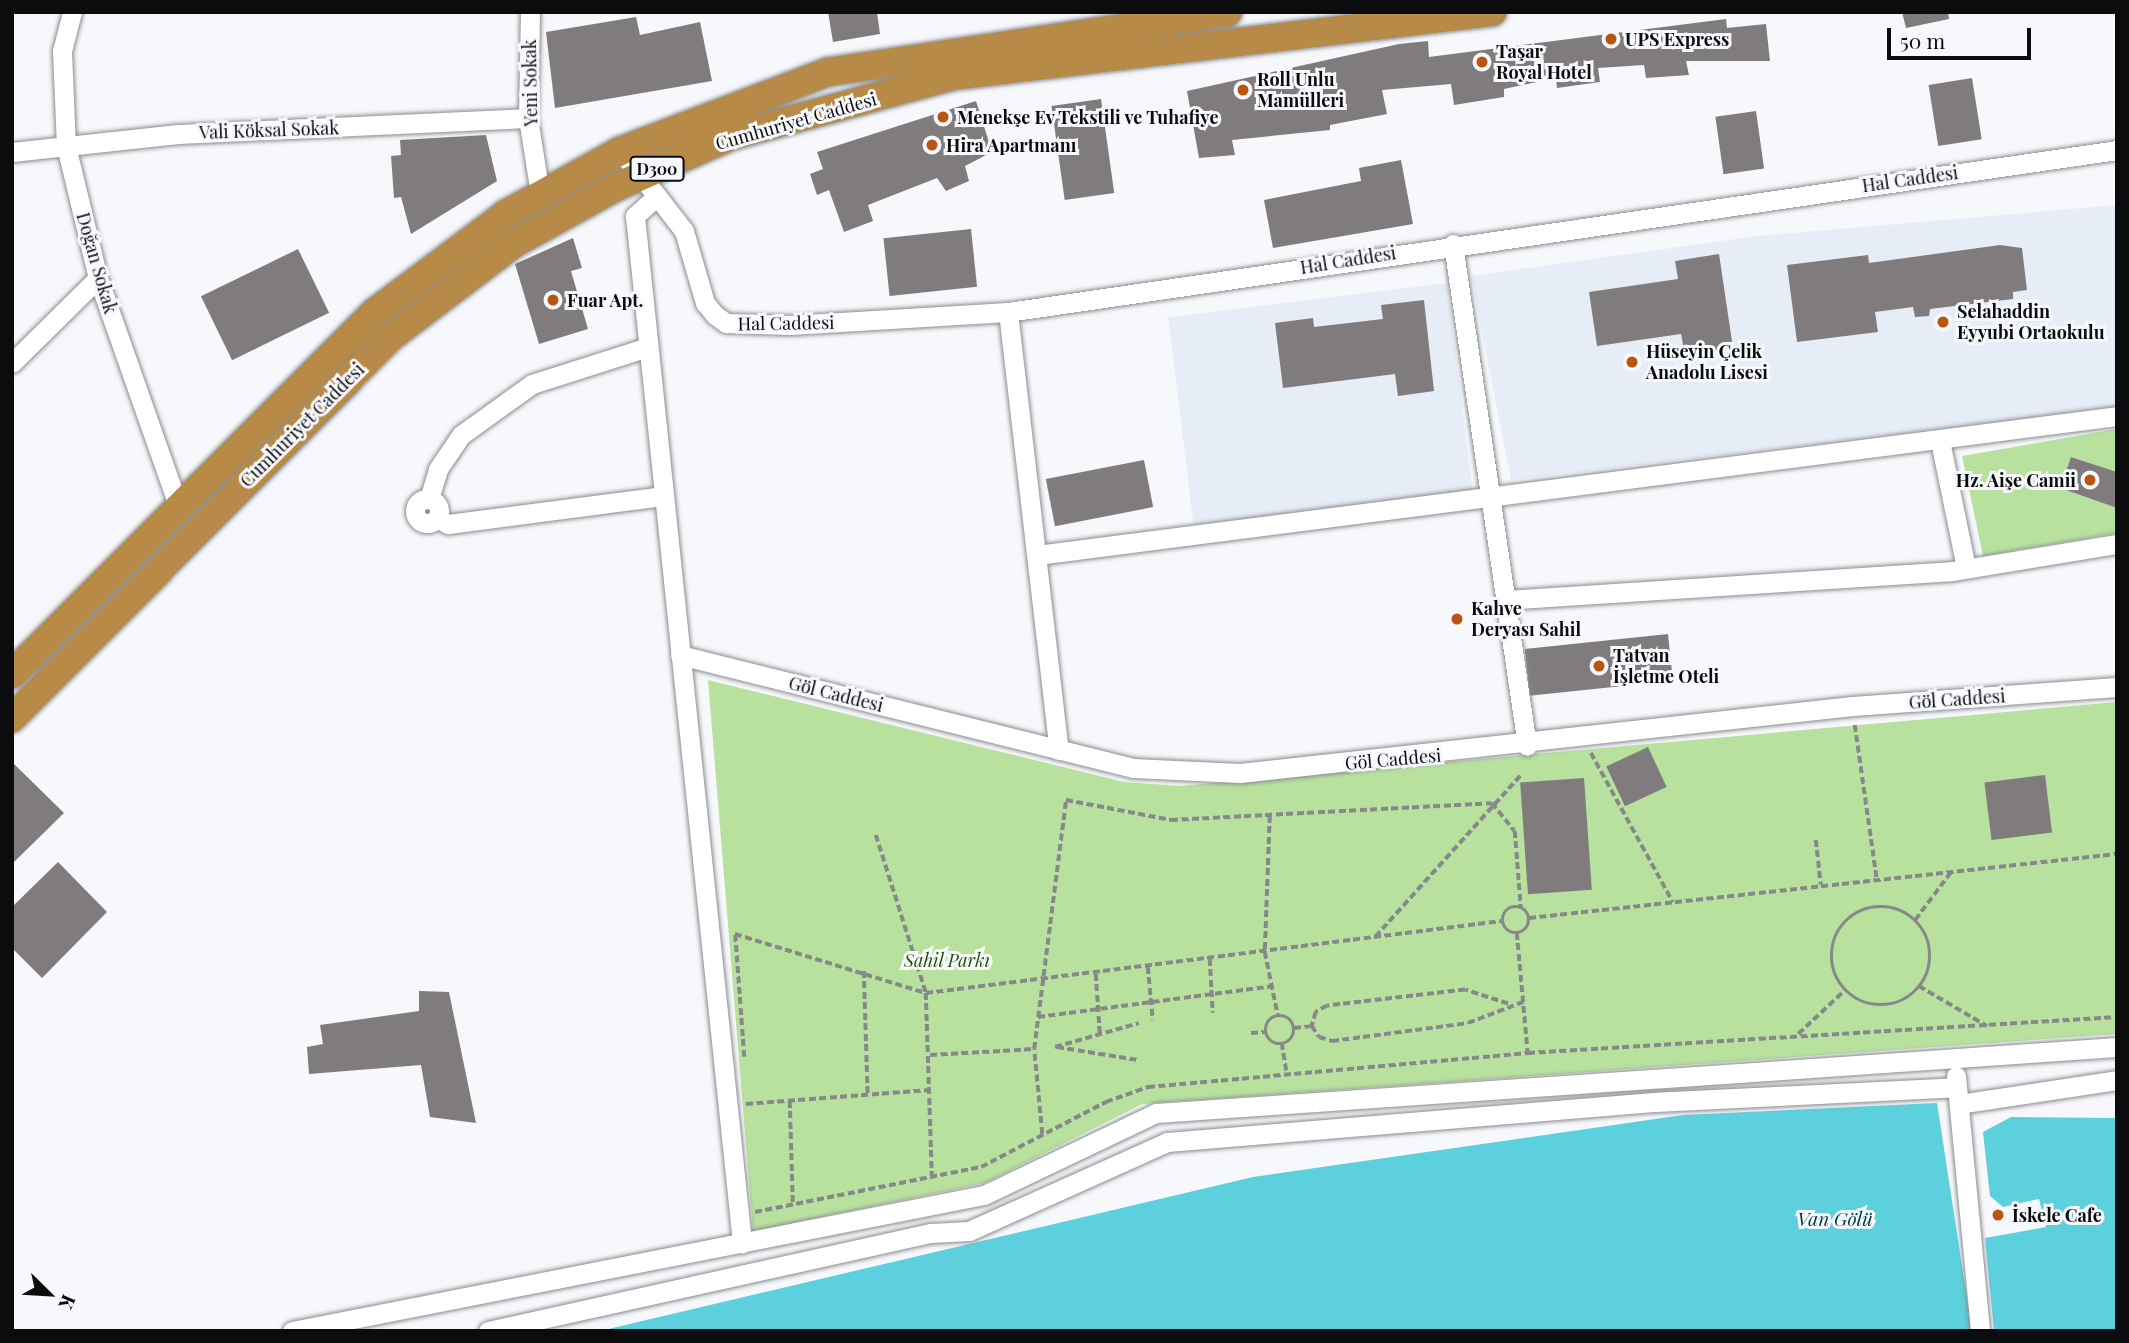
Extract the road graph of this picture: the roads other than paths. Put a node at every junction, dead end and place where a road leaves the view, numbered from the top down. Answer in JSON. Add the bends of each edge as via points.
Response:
{"nodes":[{"id":1,"x":72,"y":12,"type":"edge"},
{"id":2,"x":530,"y":12,"type":"edge"},
{"id":3,"x":1228,"y":12,"type":"edge"},
{"id":4,"x":1492,"y":12,"type":"edge"},
{"id":5,"x":1187,"y":15,"type":"edge"},
{"id":6,"x":527,"y":118,"type":"junction"},
{"id":7,"x":66,"y":146,"type":"junction"},
{"id":8,"x":2117,"y":150,"type":"edge"},
{"id":9,"x":620,"y":151,"type":"junction"},
{"id":10,"x":12,"y":152,"type":"edge"},
{"id":11,"x":648,"y":186,"type":"junction"},
{"id":12,"x":540,"y":194,"type":"junction"},
{"id":13,"x":1453,"y":244,"type":"junction"},
{"id":14,"x":98,"y":278,"type":"junction"},
{"id":15,"x":1008,"y":312,"type":"junction"},
{"id":16,"x":648,"y":347,"type":"junction"},
{"id":17,"x":12,"y":363,"type":"edge"},
{"id":18,"x":2117,"y":416,"type":"edge"},
{"id":19,"x":1940,"y":441,"type":"junction"},
{"id":20,"x":664,"y":496,"type":"junction"},
{"id":21,"x":1486,"y":498,"type":"junction"},
{"id":22,"x":178,"y":505,"type":"junction"},
{"id":23,"x":2117,"y":544,"type":"edge"},
{"id":24,"x":1037,"y":555,"type":"junction"},
{"id":25,"x":1966,"y":568,"type":"junction"},
{"id":26,"x":1504,"y":600,"type":"junction"},
{"id":27,"x":680,"y":655,"type":"junction"},
{"id":28,"x":16,"y":666,"type":"edge"},
{"id":29,"x":2117,"y":687,"type":"edge"},
{"id":30,"x":12,"y":718,"type":"edge"},
{"id":31,"x":1527,"y":746,"type":"junction"},
{"id":32,"x":1059,"y":750,"type":"junction"},
{"id":33,"x":2117,"y":1047,"type":"edge"},
{"id":34,"x":1955,"y":1061,"type":"junction"},
{"id":35,"x":2117,"y":1080,"type":"edge"},
{"id":36,"x":1958,"y":1095,"type":"junction"},
{"id":37,"x":742,"y":1243,"type":"junction"},
{"id":38,"x":292,"y":1331,"type":"edge"},
{"id":39,"x":488,"y":1331,"type":"edge"},
{"id":40,"x":1979,"y":1331,"type":"edge"}],
"edges":[{"from":1,"to":7,"type":"street","name":"Doğan Sokak","via":[[62,51]]},
{"from":2,"to":6,"type":"street","name":"Yeni Sokak"},
{"from":3,"to":5,"type":"highway","name":"Cumhuriyet Caddesi","number":"D300"},
{"from":4,"to":11,"type":"highway","name":"Cumhuriyet Caddesi","number":"D300","via":[[952,76],[734,135]]},
{"from":5,"to":9,"type":"highway","name":"Cumhuriyet Caddesi","number":"D300","via":[[828,72]]},
{"from":6,"to":7,"type":"street","name":"Vali Köksal Sokak","via":[[178,134]]},
{"from":6,"to":12,"type":"street","name":"Yeni Sokak"},
{"from":7,"to":10,"type":"street","name":"Vali Köksal Sokak"},
{"from":7,"to":14,"type":"street","name":"Doğan Sokak"},
{"from":8,"to":13,"type":"street","name":"Hal Caddesi"},
{"from":9,"to":11,"type":"street","name":"Hal Caddesi"},
{"from":9,"to":12,"type":"highway","name":"Cumhuriyet Caddesi","number":"D300"},
{"from":11,"to":15,"type":"street","name":"Hal Caddesi","via":[[684,231],[705,303],[726,323]]},
{"from":11,"to":16,"type":"street","via":[[635,215]]},
{"from":11,"to":30,"type":"highway","name":"Cumhuriyet Caddesi","number":"D300","via":[[513,244],[392,336]]},
{"from":12,"to":22,"type":"highway","name":"Cumhuriyet Caddesi","number":"D300","via":[[375,312]]},
{"from":13,"to":15,"type":"street","name":"Hal Caddesi"},
{"from":13,"to":21,"type":"street"},
{"from":14,"to":17,"type":"street"},
{"from":14,"to":22,"type":"street","name":"Doğan Sokak"},
{"from":15,"to":24,"type":"street"},
{"from":16,"to":20,"type":"street"},
{"from":16,"to":20,"type":"street","via":[[532,384],[461,435],[438,469],[429,499],[420,501],[416,514],[426,523],[437,518],[448,524]]},
{"from":18,"to":19,"type":"street"},
{"from":19,"to":21,"type":"street"},
{"from":19,"to":25,"type":"street"},
{"from":20,"to":27,"type":"street"},
{"from":21,"to":24,"type":"street"},
{"from":21,"to":26,"type":"street"},
{"from":22,"to":28,"type":"highway","name":"Cumhuriyet Caddesi","number":"D300"},
{"from":23,"to":25,"type":"street"},
{"from":24,"to":32,"type":"street"},
{"from":25,"to":26,"type":"street"},
{"from":26,"to":31,"type":"street"},
{"from":27,"to":32,"type":"street","name":"Göl Caddesi"},
{"from":27,"to":37,"type":"street","via":[[737,1105]]},
{"from":29,"to":31,"type":"street","name":"Göl Caddesi","via":[[1852,706]]},
{"from":31,"to":32,"type":"street","name":"Göl Caddesi","via":[[1240,774],[1133,768]]},
{"from":33,"to":34,"type":"street"},
{"from":34,"to":36,"type":"street"},
{"from":34,"to":37,"type":"street","via":[[1535,1082],[1156,1113],[984,1195]]},
{"from":35,"to":36,"type":"street"},
{"from":36,"to":39,"type":"street","via":[[1653,1102],[1167,1142],[969,1231],[931,1233]]},
{"from":36,"to":40,"type":"street"},
{"from":37,"to":38,"type":"street"}]}
